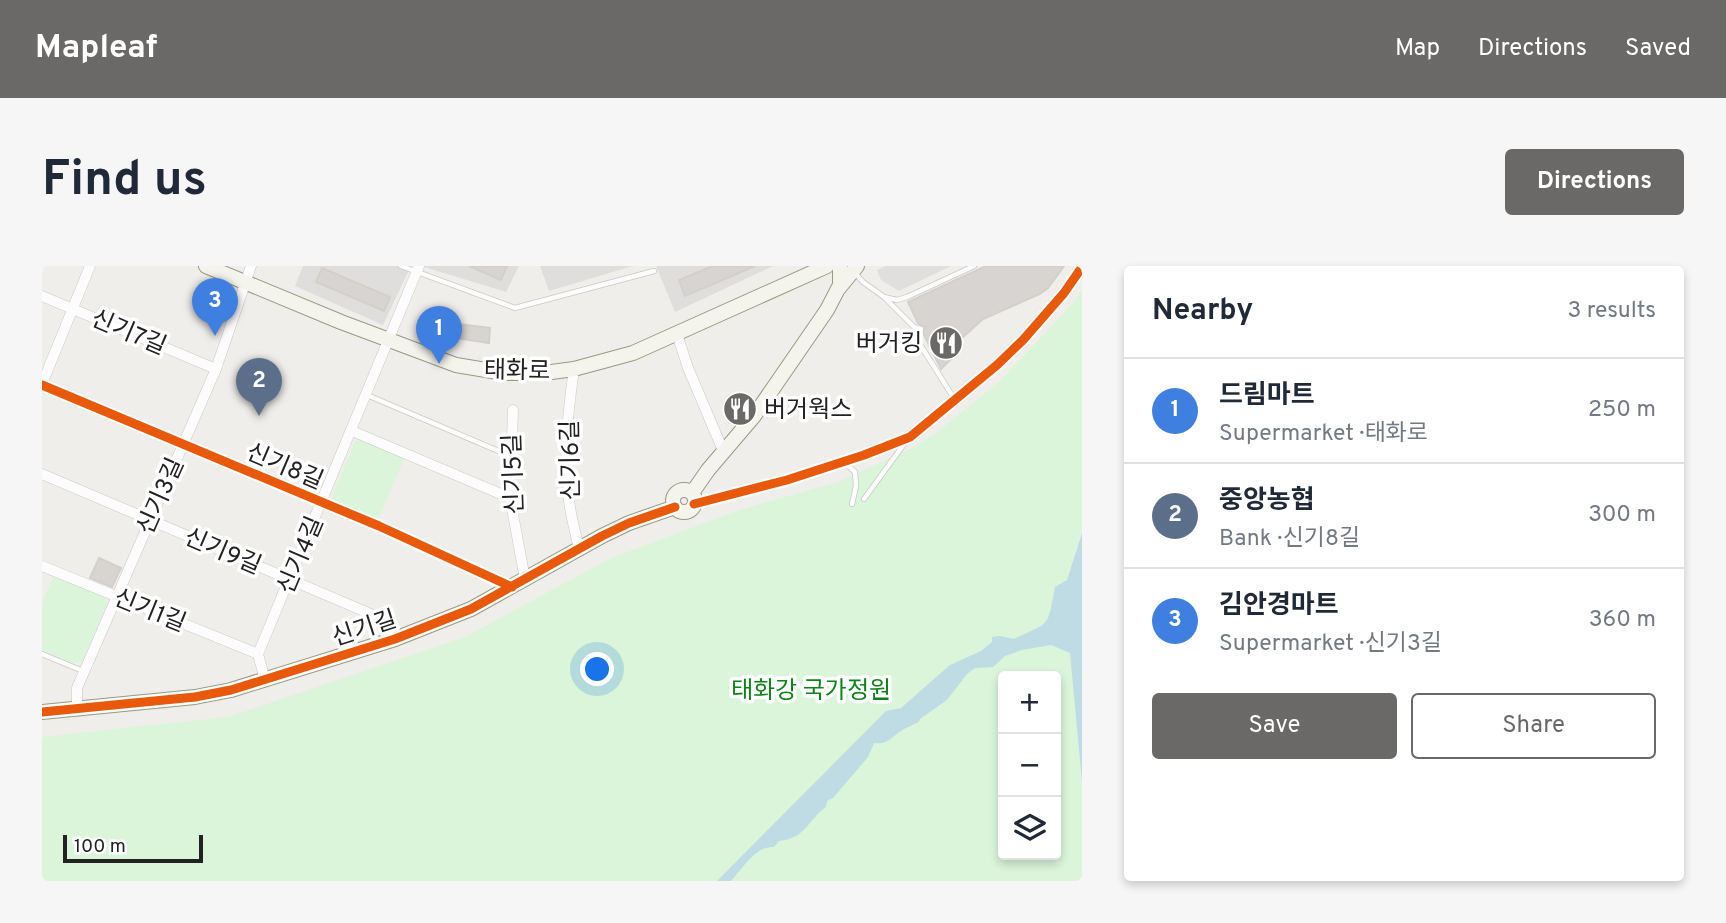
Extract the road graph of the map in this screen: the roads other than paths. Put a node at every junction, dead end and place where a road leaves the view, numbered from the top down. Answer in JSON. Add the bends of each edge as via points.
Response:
{"nodes":[{"id":1,"x":90,"y":266,"type":"edge"},
{"id":2,"x":206,"y":266,"type":"edge"},
{"id":3,"x":251,"y":266,"type":"edge"},
{"id":4,"x":401,"y":266,"type":"edge"},
{"id":5,"x":827,"y":266,"type":"edge"},
{"id":6,"x":840,"y":266,"type":"edge"},
{"id":7,"x":974,"y":266,"type":"edge"},
{"id":8,"x":1082,"y":267,"type":"edge"},
{"id":9,"x":418,"y":269,"type":"edge"},
{"id":10,"x":855,"y":269,"type":"edge"},
{"id":11,"x":654,"y":271,"type":"dead end"},
{"id":12,"x":244,"y":282,"type":"junction"},
{"id":13,"x":839,"y":288,"type":"junction"},
{"id":14,"x":42,"y":296,"type":"edge"},
{"id":15,"x":884,"y":297,"type":"junction"},
{"id":16,"x":74,"y":309,"type":"junction"},
{"id":17,"x":921,"y":329,"type":"dead end"},
{"id":18,"x":677,"y":334,"type":"junction"},
{"id":19,"x":916,"y":338,"type":"dead end"},
{"id":20,"x":388,"y":340,"type":"junction"},
{"id":21,"x":216,"y":369,"type":"junction"},
{"id":22,"x":574,"y":369,"type":"junction"},
{"id":23,"x":42,"y":384,"type":"edge"},
{"id":24,"x":366,"y":395,"type":"junction"},
{"id":25,"x":955,"y":400,"type":"junction"},
{"id":26,"x":513,"y":410,"type":"dead end"},
{"id":27,"x":352,"y":431,"type":"junction"},
{"id":28,"x":909,"y":437,"type":"junction"},
{"id":29,"x":183,"y":444,"type":"junction"},
{"id":30,"x":724,"y":453,"type":"junction"},
{"id":31,"x":511,"y":457,"type":"junction"},
{"id":32,"x":844,"y":462,"type":"junction"},
{"id":33,"x":42,"y":474,"type":"edge"},
{"id":34,"x":510,"y":498,"type":"junction"},
{"id":35,"x":693,"y":499,"type":"junction"},
{"id":36,"x":864,"y":499,"type":"dead end"},
{"id":37,"x":323,"y":502,"type":"junction"},
{"id":38,"x":852,"y":504,"type":"dead end"},
{"id":39,"x":150,"y":520,"type":"junction"},
{"id":40,"x":579,"y":550,"type":"junction"},
{"id":41,"x":42,"y":566,"type":"edge"},
{"id":42,"x":289,"y":579,"type":"junction"},
{"id":43,"x":518,"y":583,"type":"junction"},
{"id":44,"x":117,"y":597,"type":"junction"},
{"id":45,"x":395,"y":639,"type":"junction"},
{"id":46,"x":42,"y":654,"type":"edge"},
{"id":47,"x":258,"y":654,"type":"junction"},
{"id":48,"x":83,"y":672,"type":"junction"},
{"id":49,"x":265,"y":680,"type":"junction"},
{"id":50,"x":77,"y":709,"type":"junction"},
{"id":51,"x":42,"y":712,"type":"edge"}],
"edges":[{"from":1,"to":16,"type":"street"},
{"from":2,"to":12,"type":"street","name":"태화로"},
{"from":3,"to":12,"type":"street","name":"신기3길"},
{"from":4,"to":9,"type":"lane"},
{"from":5,"to":18,"type":"street","name":"태화로"},
{"from":6,"to":13,"type":"street"},
{"from":7,"to":15,"type":"lane","via":[[897,300]]},
{"from":8,"to":25,"type":"street","via":[[1023,340]]},
{"from":9,"to":11,"type":"lane","via":[[515,308]]},
{"from":9,"to":20,"type":"street","name":"신기4길"},
{"from":10,"to":13,"type":"street"},
{"from":10,"to":15,"type":"lane","via":[[863,282]]},
{"from":12,"to":20,"type":"street","name":"태화로"},
{"from":12,"to":21,"type":"street","name":"신기3길"},
{"from":13,"to":30,"type":"street"},
{"from":14,"to":16,"type":"street","name":"신기7길"},
{"from":15,"to":17,"type":"lane"},
{"from":16,"to":21,"type":"street","name":"신기7길"},
{"from":16,"to":23,"type":"street"},
{"from":18,"to":22,"type":"street","name":"태화로","via":[[633,353]]},
{"from":18,"to":30,"type":"street"},
{"from":19,"to":25,"type":"lane"},
{"from":20,"to":22,"type":"street","name":"태화로","via":[[474,370],[544,373]]},
{"from":20,"to":24,"type":"street","name":"신기4길"},
{"from":21,"to":29,"type":"street","name":"신기3길"},
{"from":22,"to":40,"type":"street","name":"신기6길","via":[[568,480]]},
{"from":23,"to":29,"type":"street","name":"신기8길"},
{"from":24,"to":27,"type":"street","name":"신기4길"},
{"from":24,"to":31,"type":"lane"},
{"from":25,"to":28,"type":"street"},
{"from":26,"to":31,"type":"street","name":"신기5길"},
{"from":27,"to":34,"type":"street"},
{"from":27,"to":37,"type":"street","name":"신기4길"},
{"from":28,"to":32,"type":"street"},
{"from":28,"to":36,"type":"lane"},
{"from":29,"to":37,"type":"street","name":"신기8길"},
{"from":29,"to":39,"type":"street","name":"신기3길"},
{"from":30,"to":35,"type":"street"},
{"from":31,"to":34,"type":"street","name":"신기5길"},
{"from":32,"to":35,"type":"street","via":[[787,480]]},
{"from":32,"to":38,"type":"lane","via":[[855,472]]},
{"from":33,"to":39,"type":"street","name":"신기9길"},
{"from":34,"to":43,"type":"street","name":"신기5길"},
{"from":35,"to":40,"type":"street","name":"신기길","via":[[684,490],[677,492],[675,507],[629,523]]},
{"from":37,"to":42,"type":"street","name":"신기4길"},
{"from":37,"to":43,"type":"street","name":"신기8길"},
{"from":39,"to":42,"type":"street","name":"신기9길"},
{"from":39,"to":44,"type":"street","name":"신기3길"},
{"from":40,"to":43,"type":"street","name":"신기길"},
{"from":41,"to":44,"type":"street","name":"신기1길"},
{"from":42,"to":45,"type":"street","name":"신기9길","via":[[385,620]]},
{"from":42,"to":47,"type":"street","name":"신기4길"},
{"from":43,"to":45,"type":"street","name":"신기길","via":[[471,609]]},
{"from":44,"to":47,"type":"street","name":"신기1길"},
{"from":44,"to":48,"type":"street","name":"신기3길"},
{"from":45,"to":49,"type":"street","name":"신기길"},
{"from":46,"to":48,"type":"lane"},
{"from":47,"to":49,"type":"street"},
{"from":48,"to":50,"type":"street","name":"신기3길"},
{"from":49,"to":50,"type":"street","name":"신기길","via":[[195,697]]},
{"from":50,"to":51,"type":"street","name":"신기길"}]}
